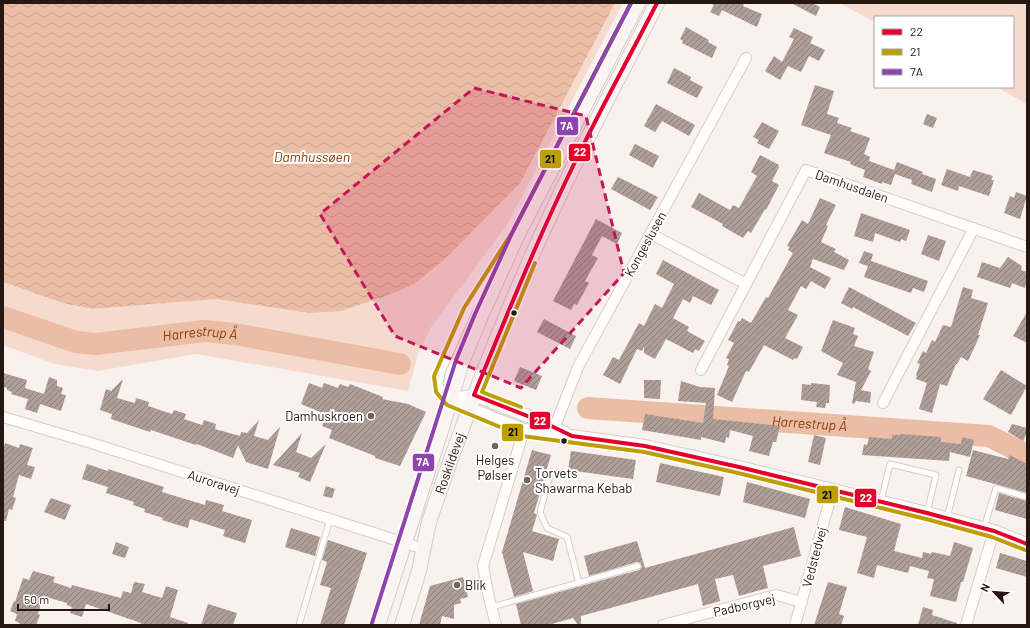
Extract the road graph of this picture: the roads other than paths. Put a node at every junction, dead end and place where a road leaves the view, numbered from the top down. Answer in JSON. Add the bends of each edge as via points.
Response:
{"nodes":[{"id":1,"x":638,"y":3,"type":"edge"},
{"id":2,"x":658,"y":3,"type":"edge"},
{"id":3,"x":746,"y":58,"type":"dead end"},
{"id":4,"x":974,"y":228,"type":"junction"},
{"id":5,"x":650,"y":234,"type":"junction"},
{"id":6,"x":1027,"y":247,"type":"edge"},
{"id":7,"x":746,"y":284,"type":"junction"},
{"id":8,"x":701,"y":370,"type":"dead end"},
{"id":9,"x":474,"y":395,"type":"junction"},
{"id":10,"x":450,"y":400,"type":"junction"},
{"id":11,"x":883,"y":403,"type":"dead end"},
{"id":12,"x":468,"y":408,"type":"junction"},
{"id":13,"x":3,"y":417,"type":"edge"},
{"id":14,"x":524,"y":430,"type":"junction"},
{"id":15,"x":553,"y":431,"type":"junction"},
{"id":16,"x":958,"y":470,"type":"dead end"},
{"id":17,"x":551,"y":472,"type":"dead end"},
{"id":18,"x":833,"y":489,"type":"junction"},
{"id":19,"x":1027,"y":497,"type":"edge"},
{"id":20,"x":881,"y":502,"type":"junction"},
{"id":21,"x":926,"y":512,"type":"junction"},
{"id":22,"x":947,"y":518,"type":"junction"},
{"id":23,"x":330,"y":519,"type":"junction"},
{"id":24,"x":989,"y":529,"type":"junction"},
{"id":25,"x":404,"y":543,"type":"junction"},
{"id":26,"x":1027,"y":544,"type":"edge"},
{"id":27,"x":424,"y":549,"type":"junction"},
{"id":28,"x":638,"y":566,"type":"dead end"},
{"id":29,"x":579,"y":583,"type":"junction"},
{"id":30,"x":490,"y":602,"type":"junction"},
{"id":31,"x":802,"y":602,"type":"junction"},
{"id":32,"x":298,"y":625,"type":"edge"},
{"id":33,"x":378,"y":625,"type":"edge"},
{"id":34,"x":402,"y":625,"type":"edge"},
{"id":35,"x":496,"y":625,"type":"edge"},
{"id":36,"x":663,"y":625,"type":"edge"},
{"id":37,"x":795,"y":625,"type":"edge"},
{"id":38,"x":966,"y":625,"type":"edge"}],
"edges":[{"from":1,"to":10,"type":"main road","name":"Roskildevej","via":[[518,234],[475,329]]},
{"from":2,"to":9,"type":"main road","name":"Roskildevej","via":[[576,160],[508,311]]},
{"from":3,"to":5,"type":"street","name":"Kongeslusen"},
{"from":4,"to":6,"type":"street","name":"Damhusdalen"},
{"from":4,"to":7,"type":"street","name":"Damhusdalen","via":[[806,170]]},
{"from":4,"to":11,"type":"street"},
{"from":5,"to":7,"type":"street"},
{"from":5,"to":15,"type":"street","name":"Kongeslusen","via":[[578,367]]},
{"from":7,"to":8,"type":"street","name":"Damhusdalen"},
{"from":9,"to":10,"type":"street"},
{"from":9,"to":12,"type":"main road","name":"Roskildevej"},
{"from":9,"to":15,"type":"street"},
{"from":10,"to":12,"type":"street"},
{"from":10,"to":25,"type":"main road","name":"Roskildevej"},
{"from":12,"to":14,"type":"street"},
{"from":12,"to":27,"type":"main road","name":"Roskildevej","via":[[428,526]]},
{"from":13,"to":23,"type":"street","name":"Auroravej"},
{"from":14,"to":15,"type":"street"},
{"from":14,"to":30,"type":"street","via":[[482,566]]},
{"from":15,"to":18,"type":"street","via":[[645,446]]},
{"from":16,"to":22,"type":"lane"},
{"from":17,"to":29,"type":"lane","via":[[540,512],[547,528],[567,537]]},
{"from":18,"to":20,"type":"street"},
{"from":18,"to":31,"type":"street","name":"Vedstedvej"},
{"from":19,"to":24,"type":"lane","via":[[996,488]]},
{"from":20,"to":21,"type":"street"},
{"from":20,"to":21,"type":"lane","via":[[890,464],[936,475]]},
{"from":21,"to":22,"type":"street"},
{"from":22,"to":24,"type":"street"},
{"from":23,"to":25,"type":"street","name":"Auroravej"},
{"from":23,"to":32,"type":"lane"},
{"from":24,"to":26,"type":"street"},
{"from":24,"to":38,"type":"street"},
{"from":25,"to":27,"type":"street","name":"Auroravej"},
{"from":25,"to":33,"type":"main road","name":"Roskildevej"},
{"from":27,"to":34,"type":"main road","name":"Roskildevej"},
{"from":28,"to":29,"type":"lane"},
{"from":29,"to":30,"type":"lane"},
{"from":30,"to":35,"type":"street"},
{"from":31,"to":36,"type":"street","name":"Padborgvej","via":[[776,595]]},
{"from":31,"to":37,"type":"street","name":"Vedstedvej"}]}
